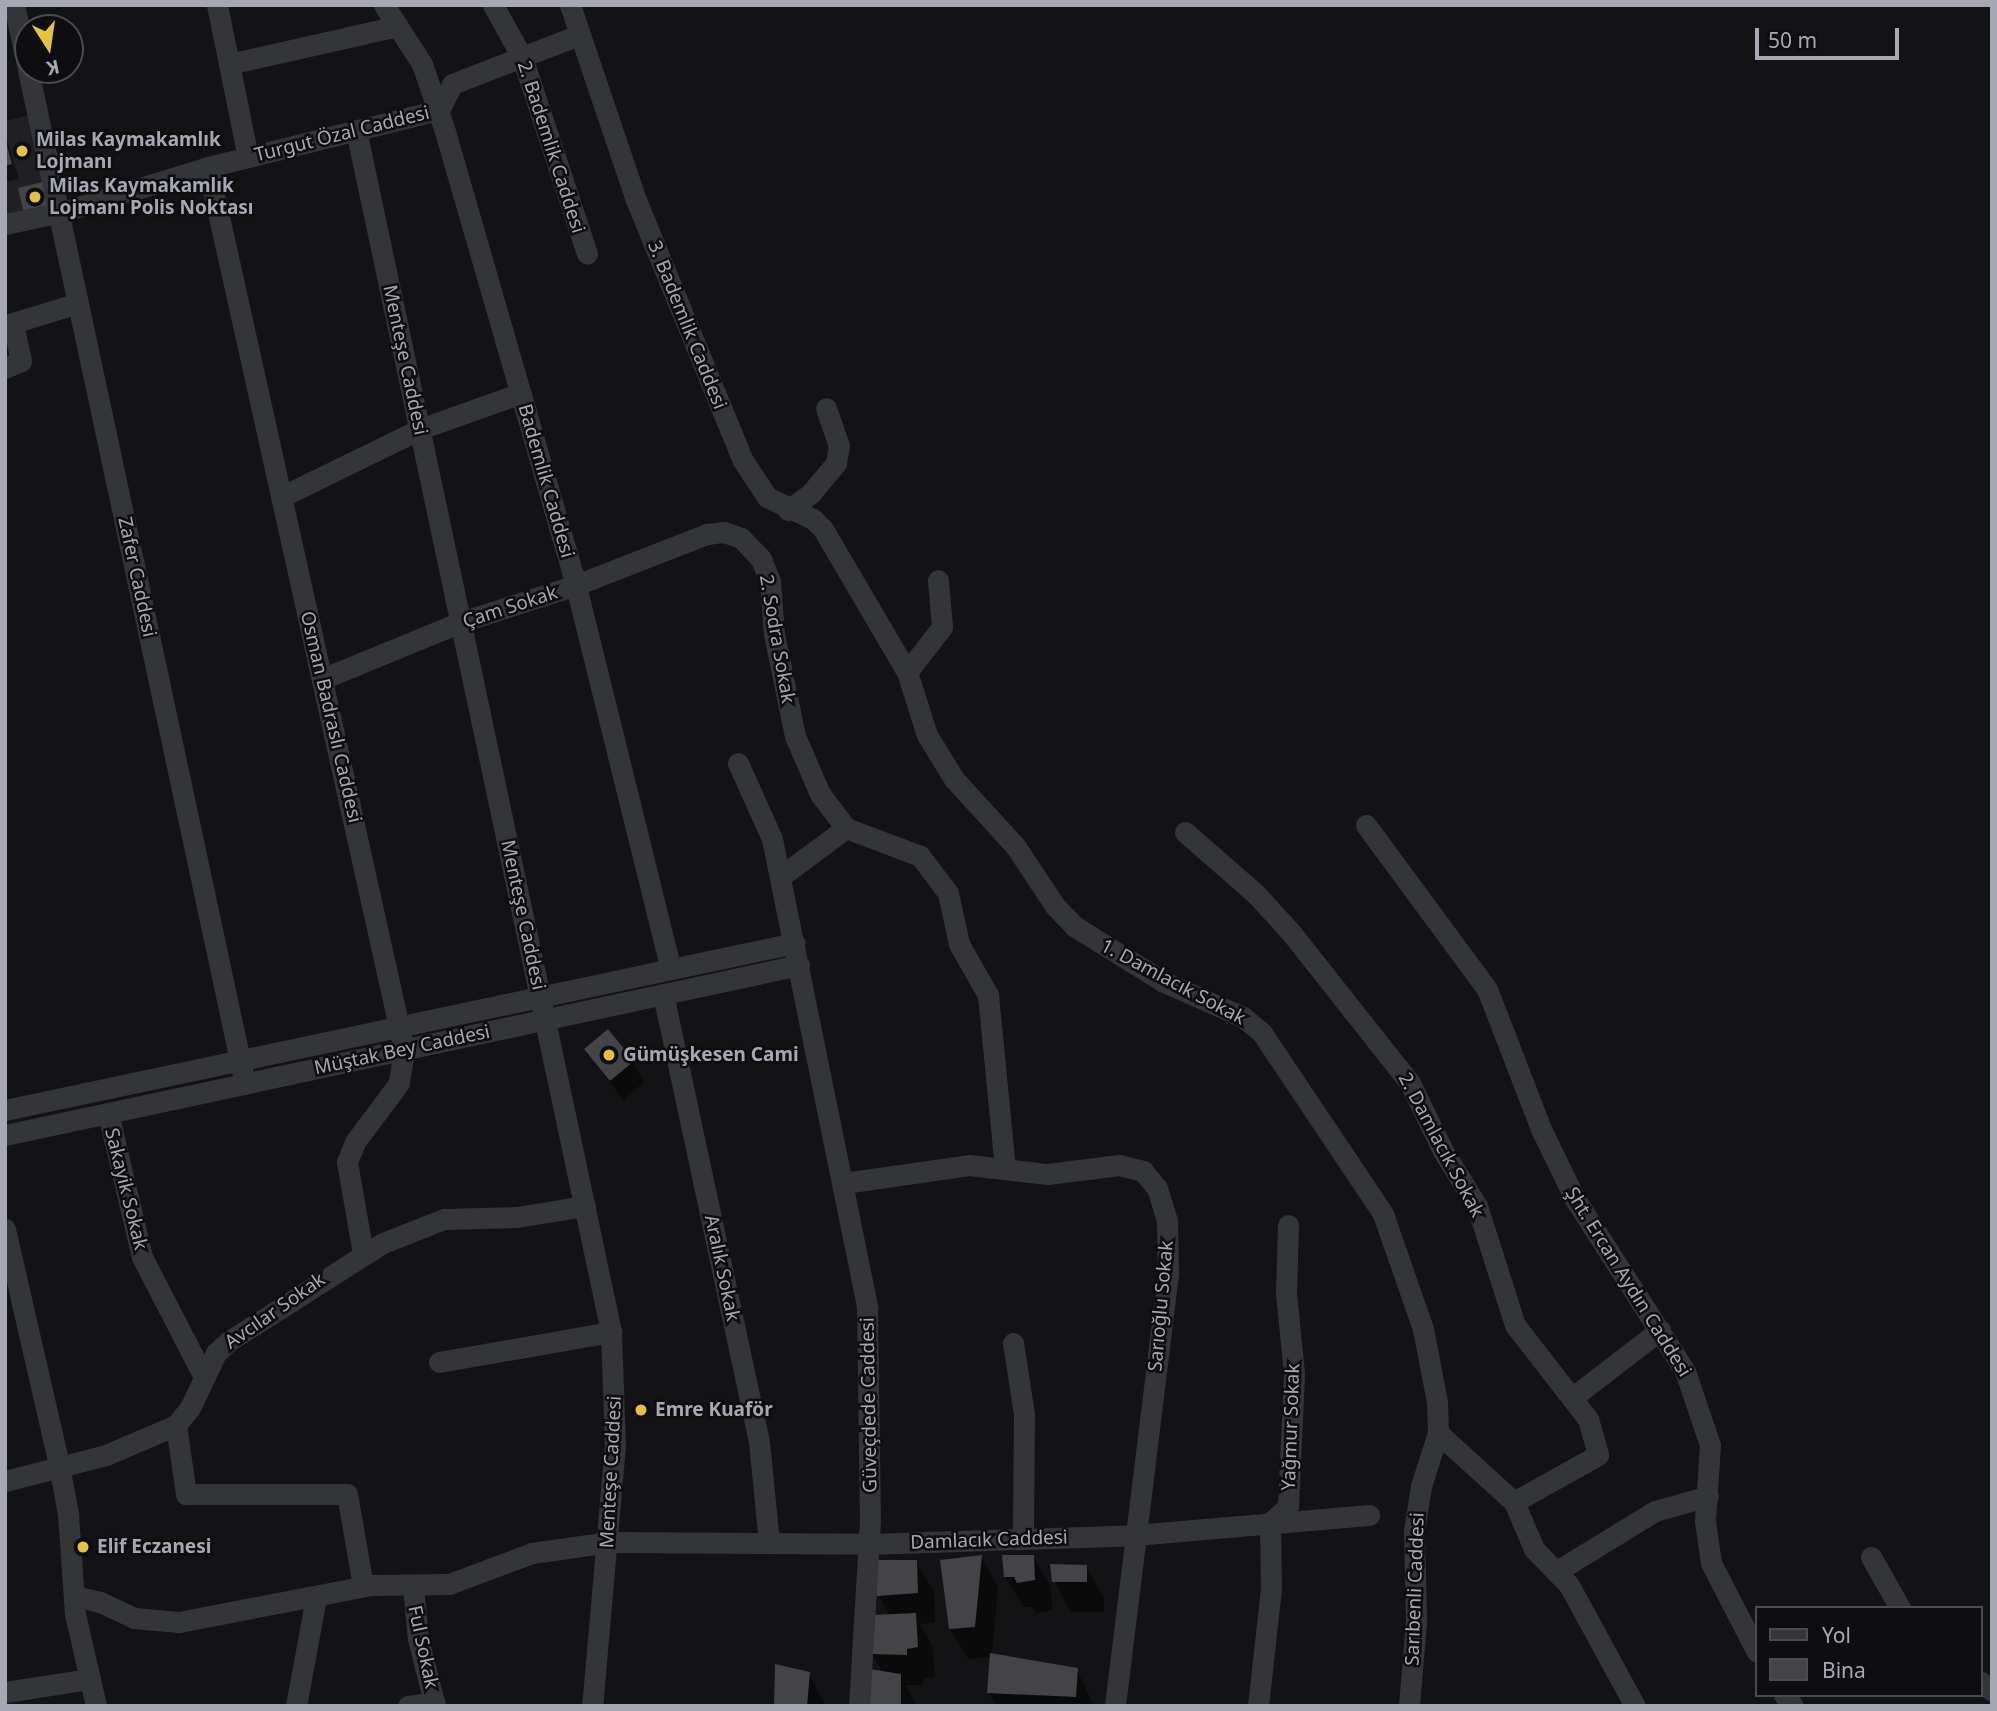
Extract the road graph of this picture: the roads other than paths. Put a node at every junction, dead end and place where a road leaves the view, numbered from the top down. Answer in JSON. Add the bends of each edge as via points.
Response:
{"nodes":[{"id":1,"x":217,"y":5,"type":"edge"},
{"id":2,"x":384,"y":5,"type":"edge"},
{"id":3,"x":493,"y":5,"type":"edge"},
{"id":4,"x":570,"y":5,"type":"edge"},
{"id":5,"x":398,"y":26,"type":"junction"},
{"id":6,"x":579,"y":35,"type":"junction"},
{"id":7,"x":522,"y":57,"type":"junction"},
{"id":8,"x":229,"y":64,"type":"junction"},
{"id":9,"x":31,"y":84,"type":"edge"},
{"id":10,"x":439,"y":110,"type":"junction"},
{"id":11,"x":356,"y":130,"type":"junction"},
{"id":12,"x":248,"y":157,"type":"junction"},
{"id":13,"x":208,"y":167,"type":"junction"},
{"id":14,"x":62,"y":212,"type":"junction"},
{"id":15,"x":5,"y":224,"type":"edge"},
{"id":16,"x":587,"y":254,"type":"dead end"},
{"id":17,"x":78,"y":303,"type":"junction"},
{"id":18,"x":5,"y":368,"type":"edge"},
{"id":19,"x":521,"y":393,"type":"junction"},
{"id":20,"x":826,"y":408,"type":"dead end"},
{"id":21,"x":420,"y":429,"type":"junction"},
{"id":22,"x":281,"y":497,"type":"junction"},
{"id":23,"x":788,"y":510,"type":"junction"},
{"id":24,"x":699,"y":537,"type":"joint"},
{"id":25,"x":938,"y":580,"type":"dead end"},
{"id":26,"x":576,"y":585,"type":"junction"},
{"id":27,"x":461,"y":622,"type":"junction"},
{"id":28,"x":907,"y":672,"type":"junction"},
{"id":29,"x":322,"y":679,"type":"junction"},
{"id":30,"x":738,"y":763,"type":"dead end"},
{"id":31,"x":1366,"y":825,"type":"dead end"},
{"id":32,"x":846,"y":828,"type":"junction"},
{"id":33,"x":1185,"y":832,"type":"dead end"},
{"id":34,"x":780,"y":877,"type":"junction"},
{"id":35,"x":795,"y":943,"type":"junction"},
{"id":36,"x":800,"y":965,"type":"junction"},
{"id":37,"x":671,"y":970,"type":"junction"},
{"id":38,"x":663,"y":994,"type":"junction"},
{"id":39,"x":541,"y":998,"type":"junction"},
{"id":40,"x":545,"y":1020,"type":"junction"},
{"id":41,"x":400,"y":1028,"type":"junction"},
{"id":42,"x":404,"y":1050,"type":"junction"},
{"id":43,"x":241,"y":1062,"type":"junction"},
{"id":44,"x":246,"y":1084,"type":"junction"},
{"id":45,"x":5,"y":1110,"type":"edge"},
{"id":46,"x":108,"y":1113,"type":"junction"},
{"id":47,"x":5,"y":1135,"type":"edge"},
{"id":48,"x":1005,"y":1168,"type":"junction"},
{"id":49,"x":844,"y":1183,"type":"junction"},
{"id":50,"x":585,"y":1206,"type":"junction"},
{"id":51,"x":1288,"y":1225,"type":"dead end"},
{"id":52,"x":5,"y":1229,"type":"edge"},
{"id":53,"x":363,"y":1254,"type":"junction"},
{"id":54,"x":1660,"y":1330,"type":"junction"},
{"id":55,"x":611,"y":1332,"type":"junction"},
{"id":56,"x":1013,"y":1343,"type":"dead end"},
{"id":57,"x":439,"y":1362,"type":"dead end"},
{"id":58,"x":203,"y":1375,"type":"junction"},
{"id":59,"x":1573,"y":1397,"type":"junction"},
{"id":60,"x":176,"y":1425,"type":"junction"},
{"id":61,"x":1438,"y":1433,"type":"junction"},
{"id":62,"x":59,"y":1465,"type":"junction"},
{"id":63,"x":5,"y":1481,"type":"edge"},
{"id":64,"x":1708,"y":1496,"type":"junction"},
{"id":65,"x":1514,"y":1502,"type":"junction"},
{"id":66,"x":1369,"y":1515,"type":"dead end"},
{"id":67,"x":1270,"y":1524,"type":"junction"},
{"id":68,"x":1135,"y":1535,"type":"junction"},
{"id":69,"x":1023,"y":1539,"type":"junction"},
{"id":70,"x":609,"y":1542,"type":"junction"},
{"id":71,"x":769,"y":1543,"type":"junction"},
{"id":72,"x":869,"y":1544,"type":"junction"},
{"id":73,"x":1871,"y":1557,"type":"dead end"},
{"id":74,"x":1557,"y":1571,"type":"junction"},
{"id":75,"x":363,"y":1586,"type":"junction"},
{"id":76,"x":413,"y":1587,"type":"junction"},
{"id":77,"x":74,"y":1597,"type":"junction"},
{"id":78,"x":316,"y":1597,"type":"junction"},
{"id":79,"x":1899,"y":1606,"type":"edge"},
{"id":80,"x":1756,"y":1650,"type":"edge"},
{"id":81,"x":90,"y":1679,"type":"junction"},
{"id":82,"x":5,"y":1692,"type":"edge"},
{"id":83,"x":435,"y":1704,"type":"edge"},
{"id":84,"x":96,"y":1706,"type":"edge"},
{"id":85,"x":296,"y":1706,"type":"edge"},
{"id":86,"x":408,"y":1706,"type":"edge"},
{"id":87,"x":592,"y":1706,"type":"edge"},
{"id":88,"x":859,"y":1706,"type":"edge"},
{"id":89,"x":1115,"y":1706,"type":"edge"},
{"id":90,"x":1258,"y":1706,"type":"edge"},
{"id":91,"x":1409,"y":1706,"type":"edge"},
{"id":92,"x":1635,"y":1706,"type":"edge"}],
"edges":[{"from":1,"to":8,"type":"street"},
{"from":2,"to":5,"type":"street","name":"Bademlik Caddesi"},
{"from":3,"to":7,"type":"street","name":"2. Bademlik Caddesi"},
{"from":4,"to":6,"type":"street","name":"3. Bademlik Caddesi"},
{"from":5,"to":8,"type":"street"},
{"from":5,"to":10,"type":"street","name":"Bademlik Caddesi","via":[[422,64]]},
{"from":6,"to":7,"type":"street","name":"Turgut Özal Caddesi"},
{"from":6,"to":23,"type":"street","name":"3. Bademlik Caddesi","via":[[636,200],[742,459],[761,490]]},
{"from":7,"to":10,"type":"street","name":"Turgut Özal Caddesi","via":[[452,84]]},
{"from":7,"to":16,"type":"street","name":"2. Bademlik Caddesi"},
{"from":8,"to":12,"type":"street"},
{"from":9,"to":14,"type":"street","name":"Zafer Caddesi"},
{"from":10,"to":11,"type":"street","name":"Turgut Özal Caddesi"},
{"from":10,"to":19,"type":"street","name":"Bademlik Caddesi"},
{"from":11,"to":12,"type":"street","name":"Turgut Özal Caddesi"},
{"from":11,"to":21,"type":"street","name":"Menteşe Caddesi"},
{"from":12,"to":13,"type":"street","name":"Turgut Özal Caddesi"},
{"from":13,"to":14,"type":"street","name":"Turgut Özal Caddesi"},
{"from":13,"to":22,"type":"street","name":"Osman Badraslı Caddesi"},
{"from":14,"to":15,"type":"street","name":"Turgut Özal Caddesi"},
{"from":14,"to":17,"type":"street","name":"Zafer Caddesi"},
{"from":17,"to":18,"type":"street","via":[[13,323],[22,361]]},
{"from":17,"to":43,"type":"street","name":"Zafer Caddesi"},
{"from":19,"to":21,"type":"street"},
{"from":19,"to":26,"type":"street","name":"Bademlik Caddesi"},
{"from":20,"to":23,"type":"street","via":[[839,446],[836,463],[811,493]]},
{"from":21,"to":22,"type":"street"},
{"from":21,"to":27,"type":"street","name":"Menteşe Caddesi"},
{"from":22,"to":29,"type":"street","name":"Osman Badraslı Caddesi"},
{"from":23,"to":28,"type":"street","name":"1. Damlacık Sokak","via":[[813,519],[823,529]]},
{"from":24,"to":26,"type":"street","name":"Çam Sokak"},
{"from":24,"to":32,"type":"street","name":"2. Sodra Sokak","via":[[716,532],[741,538],[766,569],[795,736],[820,794]]},
{"from":25,"to":28,"type":"street","via":[[942,627]]},
{"from":26,"to":27,"type":"street","name":"Çam Sokak"},
{"from":26,"to":37,"type":"street","name":"Bademlik Caddesi"},
{"from":27,"to":29,"type":"street","name":"Çam Sokak"},
{"from":27,"to":39,"type":"street","name":"Menteşe Caddesi"},
{"from":28,"to":61,"type":"street","name":"1. Damlacık Sokak","via":[[932,746],[968,796],[1016,847],[1062,914],[1099,944],[1164,982],[1243,1017],[1279,1054],[1390,1228],[1432,1366]]},
{"from":29,"to":41,"type":"street","name":"Osman Badraslı Caddesi"},
{"from":30,"to":34,"type":"street","name":"Güveçdede Caddesi","via":[[772,839]]},
{"from":31,"to":54,"type":"street","name":"Şht. Ercan Aydın Caddesi","via":[[1488,989],[1541,1129],[1569,1187],[1603,1248]]},
{"from":32,"to":34,"type":"street"},
{"from":32,"to":48,"type":"street","via":[[920,856],[948,893],[959,944],[988,995]]},
{"from":33,"to":59,"type":"street","name":"2. Damlacık Sokak","via":[[1257,895],[1293,935],[1410,1083],[1443,1151],[1477,1206],[1515,1325]]},
{"from":34,"to":35,"type":"street","name":"Güveçdede Caddesi"},
{"from":35,"to":36,"type":"street","name":"Güveçdede Caddesi"},
{"from":35,"to":37,"type":"street","name":"Müştak Bey Caddesi"},
{"from":36,"to":38,"type":"street","name":"Müştak Bey Caddesi"},
{"from":36,"to":49,"type":"street","name":"Güveçdede Caddesi"},
{"from":37,"to":39,"type":"street","name":"Müştak Bey Caddesi"},
{"from":38,"to":40,"type":"street","name":"Müştak Bey Caddesi"},
{"from":38,"to":71,"type":"street","name":"Aralık Sokak","via":[[760,1442]]},
{"from":39,"to":40,"type":"street","name":"Menteşe Caddesi"},
{"from":39,"to":41,"type":"street","name":"Müştak Bey Caddesi"},
{"from":40,"to":42,"type":"street","name":"Müştak Bey Caddesi"},
{"from":40,"to":50,"type":"street","name":"Menteşe Caddesi"},
{"from":41,"to":42,"type":"street","name":"Osman Badraslı Caddesi"},
{"from":41,"to":43,"type":"street","name":"Müştak Bey Caddesi"},
{"from":42,"to":44,"type":"street","name":"Müştak Bey Caddesi"},
{"from":42,"to":53,"type":"street","name":"Osman Badraslı Caddesi","via":[[399,1083],[349,1154],[348,1175]]},
{"from":43,"to":44,"type":"street","name":"Zafer Caddesi"},
{"from":43,"to":45,"type":"street","name":"Müştak Bey Caddesi"},
{"from":44,"to":46,"type":"street","name":"Müştak Bey Caddesi"},
{"from":46,"to":47,"type":"street","name":"Müştak Bey Caddesi"},
{"from":46,"to":58,"type":"street","name":"Sakayik Sokak","via":[[142,1257]]},
{"from":48,"to":49,"type":"street","name":"Sarıoğlu Sokak","via":[[954,1166]]},
{"from":48,"to":68,"type":"street","name":"Sarıoğlu Sokak","via":[[1047,1174],[1105,1165],[1131,1167],[1151,1179],[1162,1197],[1168,1274]]},
{"from":49,"to":72,"type":"street","name":"Güveçdede Caddesi","via":[[870,1341]]},
{"from":50,"to":53,"type":"street","name":"Avcılar Sokak","via":[[517,1217],[444,1219]]},
{"from":50,"to":55,"type":"street","name":"Menteşe Caddesi"},
{"from":51,"to":67,"type":"street","name":"Yağmur Sokak","via":[[1286,1293],[1294,1373],[1288,1507]]},
{"from":52,"to":62,"type":"street"},
{"from":53,"to":58,"type":"street","name":"Avcılar Sokak","via":[[229,1341]]},
{"from":54,"to":59,"type":"street"},
{"from":54,"to":64,"type":"street","name":"Şht. Ercan Aydın Caddesi","via":[[1685,1371],[1705,1422],[1711,1472]]},
{"from":55,"to":57,"type":"street"},
{"from":55,"to":70,"type":"street","name":"Menteşe Caddesi","via":[[615,1445]]},
{"from":56,"to":69,"type":"street","via":[[1024,1414]]},
{"from":58,"to":60,"type":"street","name":"Avcılar Sokak","via":[[190,1408]]},
{"from":59,"to":65,"type":"street","name":"2. Damlacık Sokak","via":[[1597,1437],[1598,1455]]},
{"from":60,"to":62,"type":"street","via":[[106,1455]]},
{"from":60,"to":75,"type":"street","via":[[186,1494],[347,1494]]},
{"from":61,"to":65,"type":"street"},
{"from":61,"to":91,"type":"street","name":"Sarıbenli Caddesi","via":[[1421,1486],[1414,1531],[1416,1622]]},
{"from":62,"to":63,"type":"street"},
{"from":62,"to":77,"type":"street"},
{"from":64,"to":74,"type":"street","via":[[1655,1511]]},
{"from":64,"to":80,"type":"street","name":"Şht. Ercan Aydın Caddesi","via":[[1705,1521],[1711,1563]]},
{"from":65,"to":74,"type":"street","via":[[1534,1549]]},
{"from":66,"to":67,"type":"street","name":"Damlacık Caddesi"},
{"from":67,"to":68,"type":"street","name":"Damlacık Caddesi"},
{"from":67,"to":90,"type":"street","via":[[1270,1589]]},
{"from":68,"to":69,"type":"street","name":"Damlacık Caddesi"},
{"from":68,"to":89,"type":"street","name":"Sarıoğlu Sokak"},
{"from":69,"to":72,"type":"street","name":"Damlacık Caddesi"},
{"from":70,"to":71,"type":"street","name":"Damlacık Caddesi"},
{"from":70,"to":76,"type":"street","name":"Damlacık Caddesi","via":[[549,1549],[449,1584]]},
{"from":70,"to":87,"type":"street","name":"Menteşe Caddesi"},
{"from":71,"to":72,"type":"street","name":"Damlacık Caddesi"},
{"from":72,"to":88,"type":"street","name":"Güveçdede Caddesi"},
{"from":73,"to":79,"type":"street"},
{"from":74,"to":92,"type":"street","via":[[1574,1593]]},
{"from":75,"to":76,"type":"street","name":"Damlacık Caddesi"},
{"from":75,"to":78,"type":"street","name":"Damlacık Caddesi"},
{"from":76,"to":83,"type":"street","name":"Ful Sokak","via":[[418,1640]]},
{"from":77,"to":78,"type":"street","name":"Damlacık Caddesi","via":[[155,1622],[198,1619]]},
{"from":77,"to":81,"type":"street"},
{"from":78,"to":85,"type":"street"},
{"from":81,"to":82,"type":"street"},
{"from":81,"to":84,"type":"street"},
{"from":83,"to":86,"type":"street"}]}
